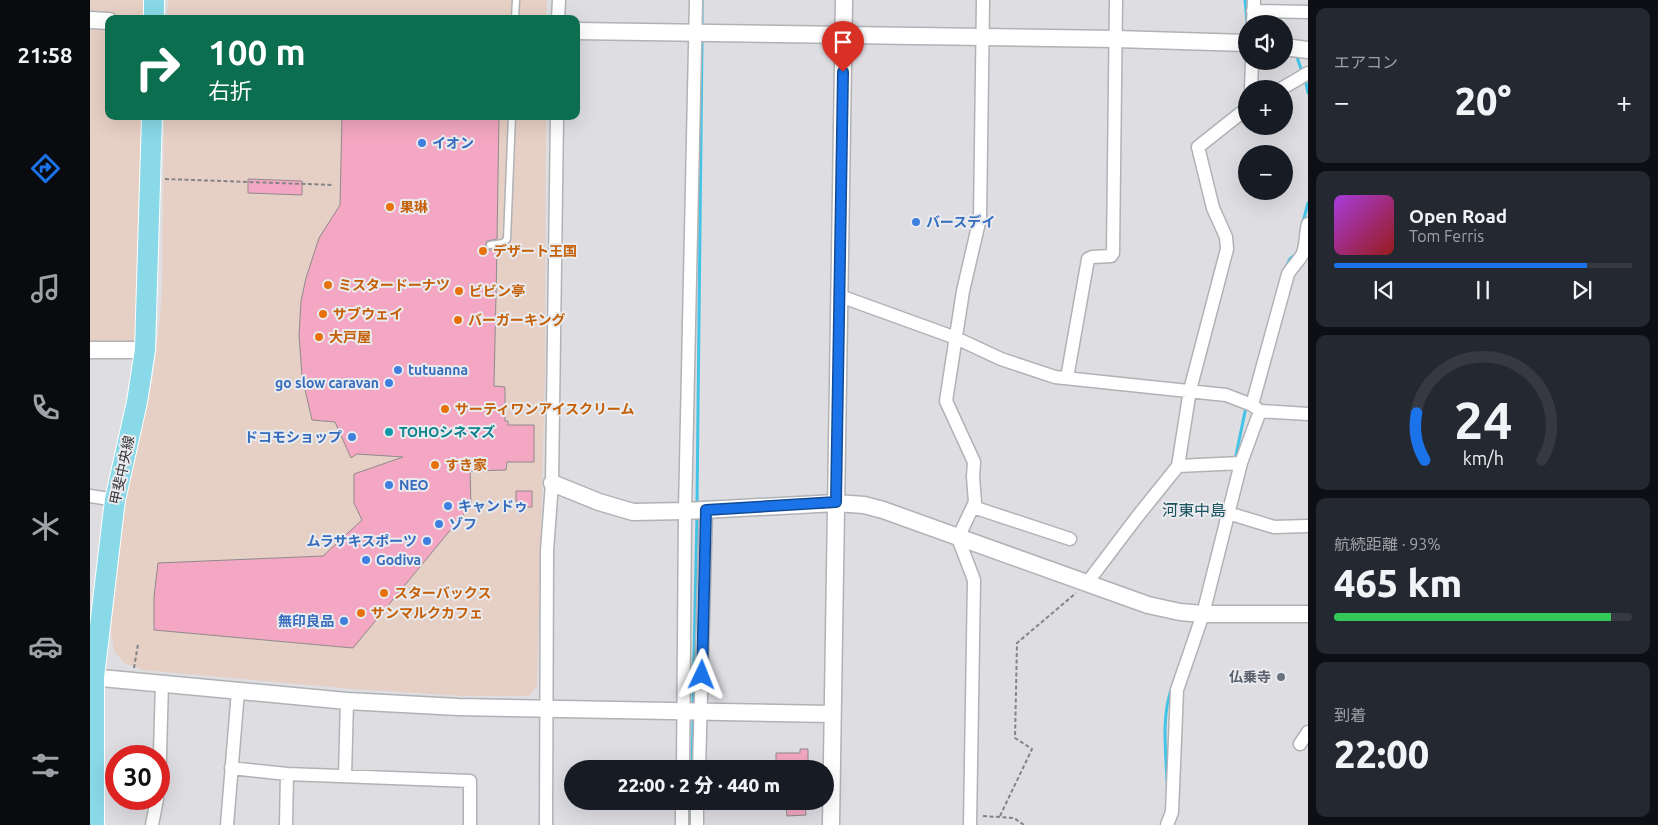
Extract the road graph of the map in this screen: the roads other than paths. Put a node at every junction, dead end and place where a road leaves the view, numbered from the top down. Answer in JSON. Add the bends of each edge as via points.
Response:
{"nodes":[{"id":1,"x":154,"y":0,"type":"edge"},
{"id":2,"x":516,"y":0,"type":"edge"},
{"id":3,"x":559,"y":0,"type":"edge"},
{"id":4,"x":696,"y":0,"type":"edge"},
{"id":5,"x":844,"y":0,"type":"edge"},
{"id":6,"x":983,"y":0,"type":"edge"},
{"id":7,"x":1116,"y":0,"type":"edge"},
{"id":8,"x":1254,"y":12,"type":"edge"},
{"id":9,"x":1308,"y":12,"type":"edge"},
{"id":10,"x":154,"y":15,"type":"edge"},
{"id":11,"x":515,"y":15,"type":"edge"},
{"id":12,"x":558,"y":15,"type":"edge"},
{"id":13,"x":90,"y":20,"type":"edge"},
{"id":14,"x":105,"y":21,"type":"edge"},
{"id":15,"x":580,"y":31,"type":"edge"},
{"id":16,"x":696,"y":32,"type":"junction"},
{"id":17,"x":844,"y":35,"type":"junction"},
{"id":18,"x":983,"y":37,"type":"junction"},
{"id":19,"x":1116,"y":39,"type":"junction"},
{"id":20,"x":1238,"y":43,"type":"edge"},
{"id":21,"x":1293,"y":48,"type":"edge"},
{"id":22,"x":1308,"y":50,"type":"edge"},
{"id":23,"x":1308,"y":76,"type":"edge"},
{"id":24,"x":1293,"y":83,"type":"edge"},
{"id":25,"x":1238,"y":115,"type":"edge"},
{"id":26,"x":152,"y":120,"type":"edge"},
{"id":27,"x":512,"y":120,"type":"edge"},
{"id":28,"x":557,"y":120,"type":"edge"},
{"id":29,"x":1308,"y":224,"type":"edge"},
{"id":30,"x":490,"y":245,"type":"dead end"},
{"id":31,"x":840,"y":296,"type":"junction"},
{"id":32,"x":956,"y":338,"type":"junction"},
{"id":33,"x":90,"y":350,"type":"edge"},
{"id":34,"x":145,"y":350,"type":"junction"},
{"id":35,"x":1068,"y":378,"type":"junction"},
{"id":36,"x":1190,"y":390,"type":"junction"},
{"id":37,"x":1256,"y":408,"type":"junction"},
{"id":38,"x":1308,"y":414,"type":"edge"},
{"id":39,"x":1241,"y":463,"type":"junction"},
{"id":40,"x":1178,"y":466,"type":"junction"},
{"id":41,"x":552,"y":483,"type":"junction"},
{"id":42,"x":90,"y":496,"type":"edge"},
{"id":43,"x":114,"y":500,"type":"junction"},
{"id":44,"x":836,"y":502,"type":"junction"},
{"id":45,"x":973,"y":507,"type":"junction"},
{"id":46,"x":706,"y":510,"type":"junction"},
{"id":47,"x":685,"y":511,"type":"junction"},
{"id":48,"x":1228,"y":513,"type":"junction"},
{"id":49,"x":1308,"y":526,"type":"edge"},
{"id":50,"x":958,"y":538,"type":"junction"},
{"id":51,"x":1070,"y":539,"type":"dead end"},
{"id":52,"x":1087,"y":584,"type":"junction"},
{"id":53,"x":1203,"y":614,"type":"junction"},
{"id":54,"x":1308,"y":614,"type":"edge"},
{"id":55,"x":92,"y":677,"type":"edge"},
{"id":56,"x":162,"y":683,"type":"junction"},
{"id":57,"x":238,"y":691,"type":"junction"},
{"id":58,"x":346,"y":701,"type":"junction"},
{"id":59,"x":547,"y":710,"type":"junction"},
{"id":60,"x":684,"y":712,"type":"junction"},
{"id":61,"x":701,"y":712,"type":"junction"},
{"id":62,"x":832,"y":714,"type":"junction"},
{"id":63,"x":1308,"y":732,"type":"edge"},
{"id":64,"x":1300,"y":744,"type":"dead end"},
{"id":65,"x":160,"y":745,"type":"edge"},
{"id":66,"x":683,"y":760,"type":"edge"},
{"id":67,"x":699,"y":760,"type":"edge"},
{"id":68,"x":232,"y":768,"type":"junction"},
{"id":69,"x":287,"y":774,"type":"junction"},
{"id":70,"x":345,"y":776,"type":"junction"},
{"id":71,"x":155,"y":810,"type":"edge"},
{"id":72,"x":682,"y":810,"type":"edge"},
{"id":73,"x":698,"y":810,"type":"edge"},
{"id":74,"x":970,"y":820,"type":"edge"},
{"id":75,"x":94,"y":825,"type":"edge"},
{"id":76,"x":152,"y":825,"type":"edge"},
{"id":77,"x":227,"y":825,"type":"edge"},
{"id":78,"x":286,"y":825,"type":"edge"},
{"id":79,"x":470,"y":825,"type":"edge"},
{"id":80,"x":546,"y":825,"type":"edge"},
{"id":81,"x":682,"y":825,"type":"edge"},
{"id":82,"x":697,"y":825,"type":"edge"},
{"id":83,"x":830,"y":825,"type":"edge"},
{"id":84,"x":1167,"y":825,"type":"edge"}],
"edges":[{"from":1,"to":10,"type":"main road"},
{"from":2,"to":11,"type":"lane"},
{"from":3,"to":12,"type":"street"},
{"from":4,"to":16,"type":"street"},
{"from":5,"to":17,"type":"street"},
{"from":6,"to":18,"type":"street"},
{"from":7,"to":19,"type":"street"},
{"from":8,"to":9,"type":"street"},
{"from":13,"to":14,"type":"street"},
{"from":15,"to":16,"type":"street"},
{"from":16,"to":17,"type":"street"},
{"from":16,"to":47,"type":"street"},
{"from":17,"to":18,"type":"street"},
{"from":17,"to":31,"type":"street"},
{"from":18,"to":19,"type":"street"},
{"from":18,"to":32,"type":"street","via":[[980,218],[963,290]]},
{"from":19,"to":20,"type":"street"},
{"from":19,"to":35,"type":"street","via":[[1113,253],[1088,259]]},
{"from":21,"to":22,"type":"street"},
{"from":23,"to":24,"type":"street"},
{"from":25,"to":36,"type":"street","via":[[1198,147],[1227,248]]},
{"from":26,"to":34,"type":"main road","name":"甲斐中央線"},
{"from":27,"to":30,"type":"lane","via":[[507,239],[503,244]]},
{"from":28,"to":41,"type":"street"},
{"from":29,"to":37,"type":"street","via":[[1302,256],[1288,274]]},
{"from":31,"to":32,"type":"street"},
{"from":31,"to":44,"type":"street"},
{"from":32,"to":35,"type":"street","via":[[1001,359],[1055,377]]},
{"from":32,"to":45,"type":"street","via":[[946,400],[974,462]]},
{"from":33,"to":34,"type":"street"},
{"from":34,"to":43,"type":"main road","name":"甲斐中央線","via":[[138,402]]},
{"from":35,"to":36,"type":"street"},
{"from":36,"to":37,"type":"street","via":[[1226,395]]},
{"from":36,"to":40,"type":"street"},
{"from":37,"to":38,"type":"street"},
{"from":37,"to":39,"type":"street"},
{"from":39,"to":40,"type":"street"},
{"from":39,"to":48,"type":"street"},
{"from":40,"to":52,"type":"street"},
{"from":41,"to":47,"type":"street","via":[[633,512]]},
{"from":41,"to":59,"type":"street","via":[[548,550]]},
{"from":42,"to":43,"type":"street"},
{"from":43,"to":55,"type":"main road","name":"甲斐中央線"},
{"from":44,"to":46,"type":"street"},
{"from":44,"to":50,"type":"street","via":[[883,510]]},
{"from":44,"to":62,"type":"street"},
{"from":45,"to":50,"type":"street"},
{"from":45,"to":51,"type":"street"},
{"from":46,"to":47,"type":"street"},
{"from":46,"to":61,"type":"street"},
{"from":47,"to":60,"type":"street"},
{"from":48,"to":49,"type":"street","via":[[1274,527]]},
{"from":48,"to":53,"type":"street"},
{"from":50,"to":52,"type":"street"},
{"from":50,"to":74,"type":"street","via":[[974,580]]},
{"from":52,"to":53,"type":"street","via":[[1148,604]]},
{"from":53,"to":54,"type":"street"},
{"from":53,"to":84,"type":"street","via":[[1177,690],[1172,812]]},
{"from":55,"to":56,"type":"street"},
{"from":55,"to":75,"type":"main road","name":"甲斐中央線"},
{"from":56,"to":57,"type":"street"},
{"from":56,"to":65,"type":"street"},
{"from":57,"to":58,"type":"street"},
{"from":57,"to":68,"type":"street"},
{"from":58,"to":59,"type":"street"},
{"from":58,"to":70,"type":"street"},
{"from":59,"to":60,"type":"street"},
{"from":59,"to":80,"type":"street"},
{"from":60,"to":61,"type":"street"},
{"from":60,"to":66,"type":"street"},
{"from":61,"to":62,"type":"street"},
{"from":61,"to":67,"type":"street"},
{"from":62,"to":83,"type":"street"},
{"from":63,"to":64,"type":"street"},
{"from":68,"to":69,"type":"street"},
{"from":68,"to":77,"type":"street"},
{"from":69,"to":70,"type":"street"},
{"from":69,"to":78,"type":"street"},
{"from":70,"to":79,"type":"street","via":[[470,781]]},
{"from":71,"to":76,"type":"street"},
{"from":72,"to":81,"type":"street"},
{"from":73,"to":82,"type":"street"}]}
